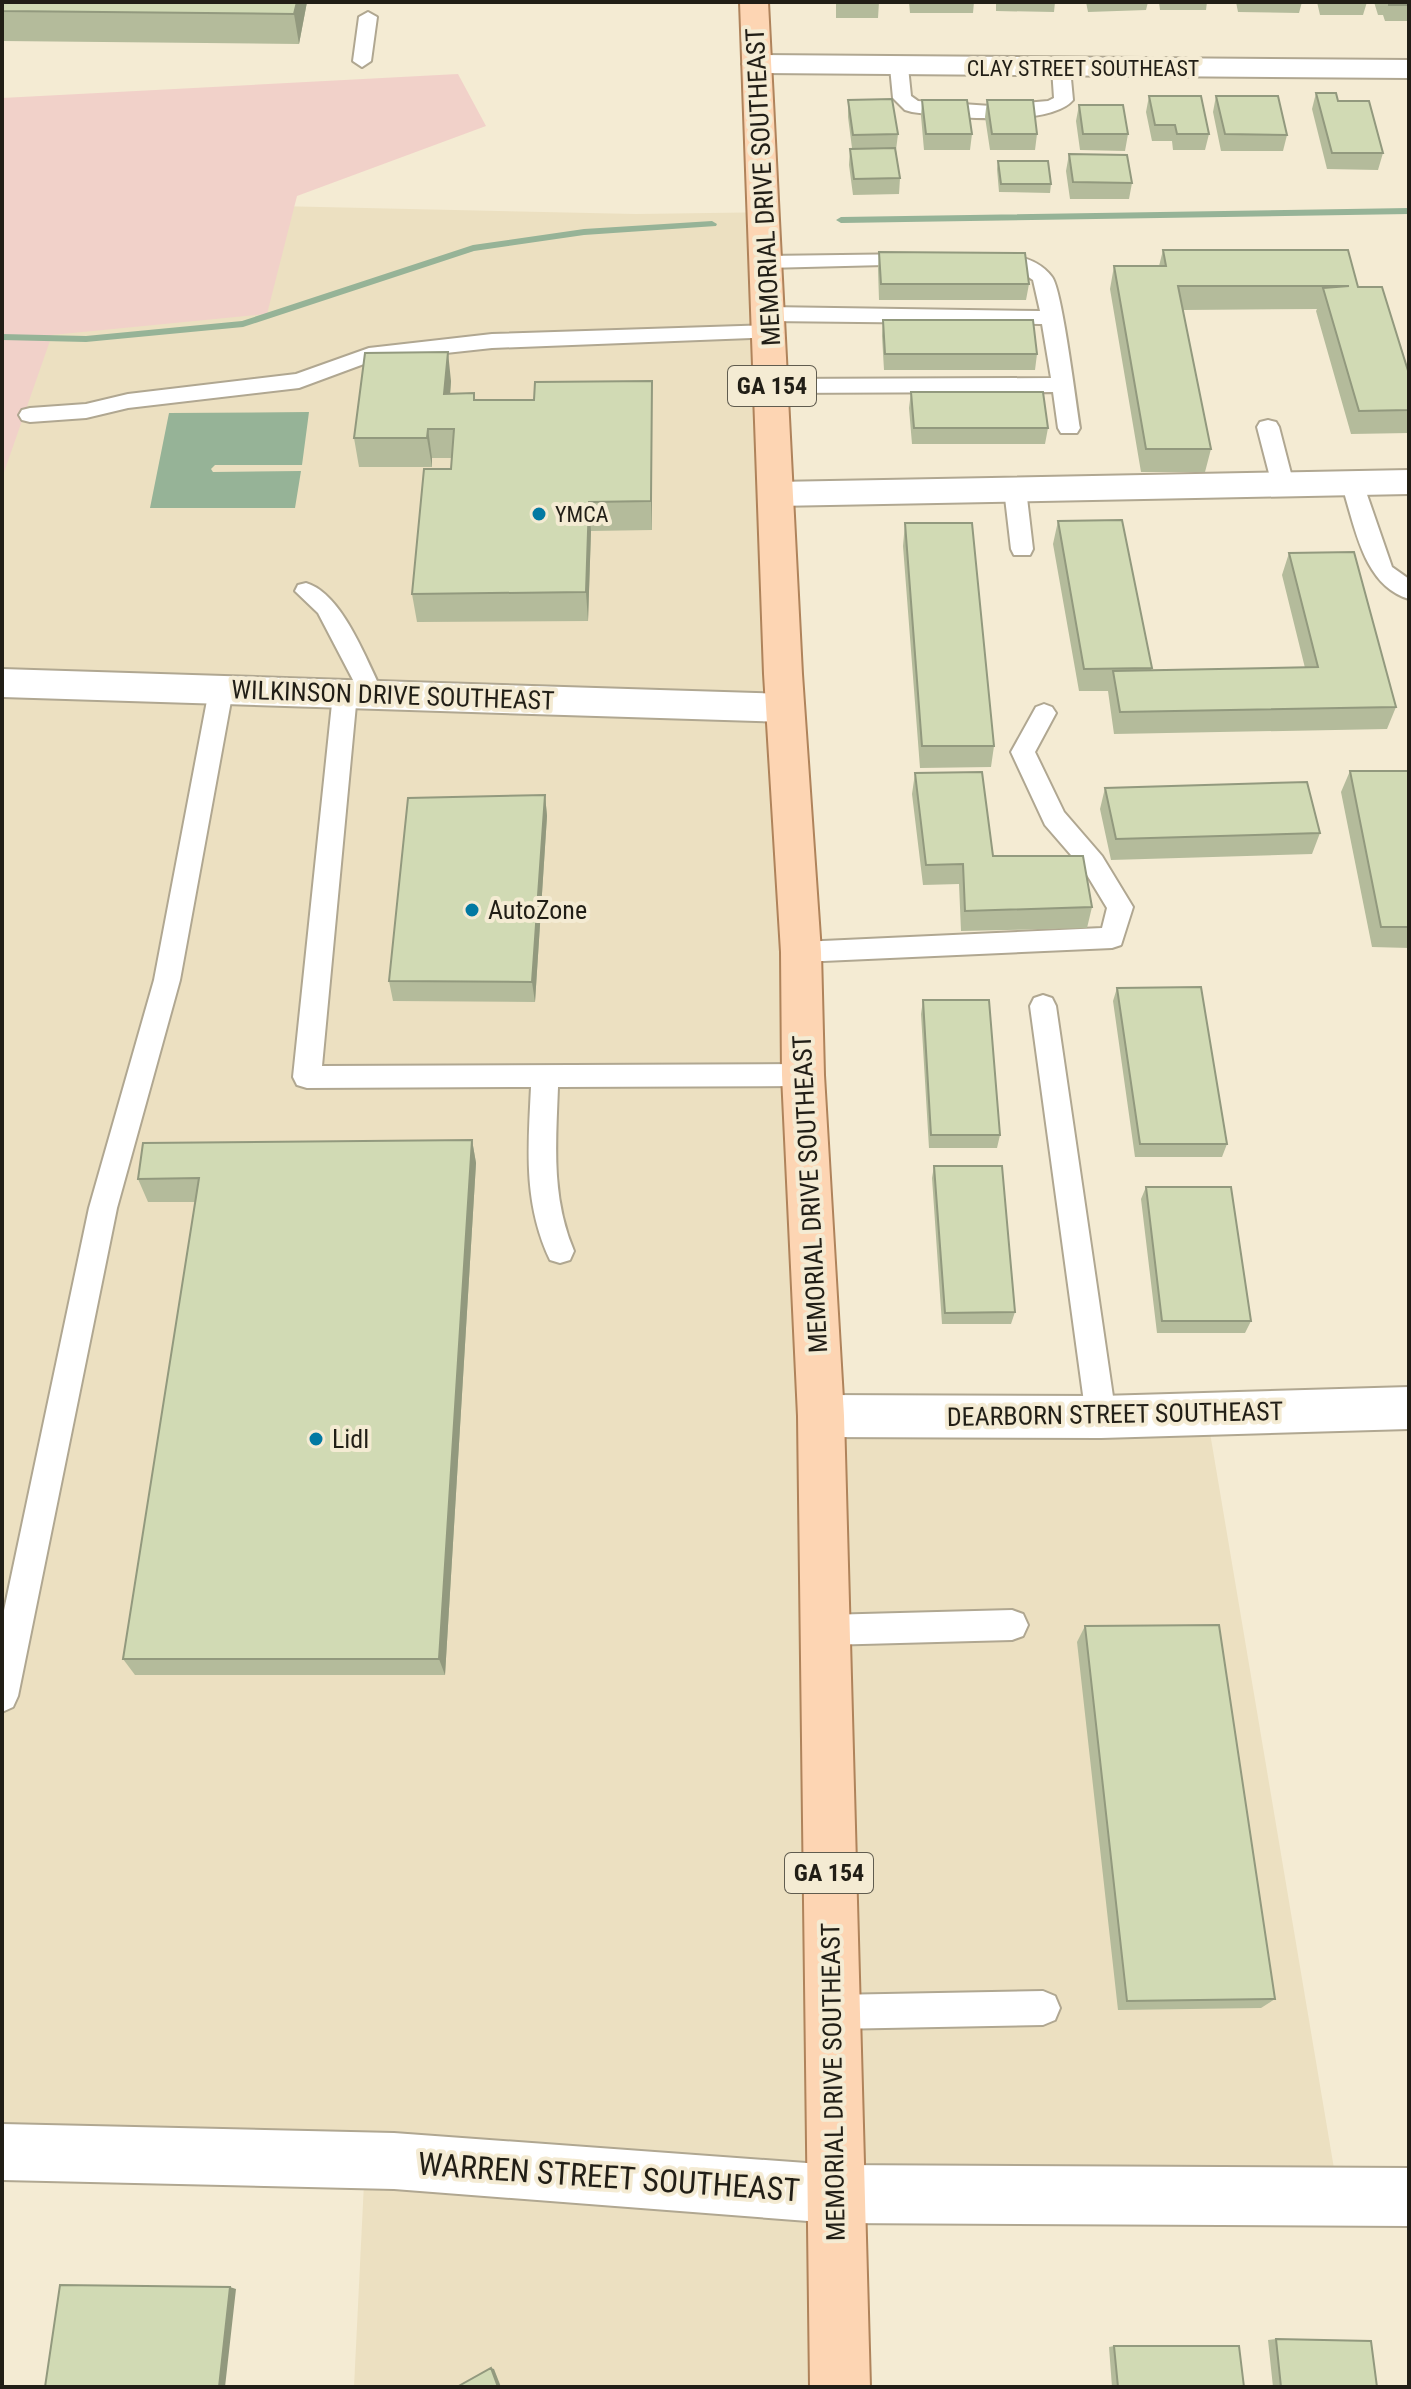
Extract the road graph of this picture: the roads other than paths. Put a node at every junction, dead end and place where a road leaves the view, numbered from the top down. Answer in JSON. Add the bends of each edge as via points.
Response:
{"nodes":[{"id":1,"x":754,"y":2,"type":"edge"},
{"id":2,"x":368,"y":17,"type":"dead end"},
{"id":3,"x":362,"y":61,"type":"dead end"},
{"id":4,"x":757,"y":64,"type":"junction"},
{"id":5,"x":899,"y":67,"type":"junction"},
{"id":6,"x":1061,"y":68,"type":"junction"},
{"id":7,"x":1409,"y":69,"type":"edge"},
{"id":8,"x":935,"y":260,"type":"edge"},
{"id":9,"x":965,"y":260,"type":"edge"},
{"id":10,"x":766,"y":262,"type":"junction"},
{"id":11,"x":1052,"y":318,"type":"junction"},
{"id":12,"x":769,"y":323,"type":"junction"},
{"id":13,"x":1062,"y":385,"type":"junction"},
{"id":14,"x":772,"y":386,"type":"junction"},
{"id":15,"x":30,"y":415,"type":"dead end"},
{"id":16,"x":1268,"y":427,"type":"dead end"},
{"id":17,"x":1069,"y":428,"type":"dead end"},
{"id":18,"x":1409,"y":482,"type":"edge"},
{"id":19,"x":1352,"y":483,"type":"junction"},
{"id":20,"x":1283,"y":485,"type":"junction"},
{"id":21,"x":1015,"y":489,"type":"junction"},
{"id":22,"x":776,"y":494,"type":"junction"},
{"id":23,"x":1022,"y":549,"type":"dead end"},
{"id":24,"x":306,"y":591,"type":"dead end"},
{"id":25,"x":1409,"y":591,"type":"edge"},
{"id":26,"x":2,"y":683,"type":"edge"},
{"id":27,"x":221,"y":690,"type":"junction"},
{"id":28,"x":359,"y":694,"type":"junction"},
{"id":29,"x":784,"y":708,"type":"junction"},
{"id":30,"x":1044,"y":713,"type":"dead end"},
{"id":31,"x":801,"y":952,"type":"junction"},
{"id":32,"x":1043,"y":1006,"type":"dead end"},
{"id":33,"x":803,"y":1075,"type":"junction"},
{"id":34,"x":545,"y":1076,"type":"junction"},
{"id":35,"x":560,"y":1251,"type":"dead end"},
{"id":36,"x":1409,"y":1408,"type":"edge"},
{"id":37,"x":821,"y":1416,"type":"junction"},
{"id":38,"x":1101,"y":1417,"type":"junction"},
{"id":39,"x":1012,"y":1625,"type":"dead end"},
{"id":40,"x":825,"y":1630,"type":"junction"},
{"id":41,"x":2,"y":1696,"type":"edge"},
{"id":42,"x":1043,"y":2008,"type":"dead end"},
{"id":43,"x":832,"y":2012,"type":"junction"},
{"id":44,"x":2,"y":2152,"type":"edge"},
{"id":45,"x":834,"y":2194,"type":"junction"},
{"id":46,"x":1409,"y":2197,"type":"edge"},
{"id":47,"x":840,"y":2387,"type":"edge"}],
"edges":[{"from":1,"to":4,"type":"main road","name":"MEMORIAL DRIVE SOUTHEAST","number":"GA 154"},
{"from":2,"to":3,"type":"lane"},
{"from":4,"to":5,"type":"street","name":"CLAY STREET SOUTHEAST"},
{"from":4,"to":10,"type":"main road","name":"MEMORIAL DRIVE SOUTHEAST","number":"GA 154"},
{"from":5,"to":6,"type":"street","name":"CLAY STREET SOUTHEAST"},
{"from":5,"to":6,"type":"lane","via":[[902,98],[912,106],[1026,110],[1058,106],[1064,100]]},
{"from":6,"to":7,"type":"street","name":"CLAY STREET SOUTHEAST"},
{"from":8,"to":10,"type":"lane"},
{"from":9,"to":11,"type":"lane","via":[[1010,260],[1036,269],[1046,282]]},
{"from":10,"to":12,"type":"main road","name":"MEMORIAL DRIVE SOUTHEAST","number":"GA 154"},
{"from":11,"to":12,"type":"lane"},
{"from":11,"to":13,"type":"lane"},
{"from":12,"to":14,"type":"main road","name":"MEMORIAL DRIVE SOUTHEAST","number":"GA 154"},
{"from":12,"to":15,"type":"lane","via":[[492,341],[369,355],[299,381]]},
{"from":13,"to":14,"type":"lane"},
{"from":13,"to":17,"type":"lane"},
{"from":14,"to":22,"type":"main road","name":"MEMORIAL DRIVE SOUTHEAST","number":"GA 154"},
{"from":16,"to":20,"type":"lane"},
{"from":18,"to":19,"type":"street"},
{"from":19,"to":20,"type":"street"},
{"from":19,"to":25,"type":"lane","via":[[1382,571]]},
{"from":20,"to":21,"type":"street"},
{"from":21,"to":22,"type":"street"},
{"from":21,"to":23,"type":"lane"},
{"from":22,"to":29,"type":"main road","name":"MEMORIAL DRIVE SOUTHEAST","number":"GA 154"},
{"from":24,"to":28,"type":"lane","via":[[327,608]]},
{"from":26,"to":27,"type":"street","name":"WILKINSON DRIVE SOUTHEAST"},
{"from":27,"to":28,"type":"street","name":"WILKINSON DRIVE SOUTHEAST"},
{"from":27,"to":41,"type":"lane","via":[[167,980],[103,1208]]},
{"from":28,"to":29,"type":"street","name":"WILKINSON DRIVE SOUTHEAST"},
{"from":28,"to":34,"type":"lane","via":[[307,1077]]},
{"from":29,"to":31,"type":"main road","name":"MEMORIAL DRIVE SOUTHEAST","number":"GA 154"},
{"from":30,"to":31,"type":"lane","via":[[1023,752],[1054,818],[1093,863],[1120,907],[1112,938]]},
{"from":31,"to":33,"type":"main road","name":"MEMORIAL DRIVE SOUTHEAST","number":"GA 154"},
{"from":32,"to":38,"type":"lane"},
{"from":33,"to":34,"type":"lane"},
{"from":33,"to":37,"type":"main road","name":"MEMORIAL DRIVE SOUTHEAST","number":"GA 154"},
{"from":34,"to":35,"type":"lane","via":[[540,1191]]},
{"from":36,"to":38,"type":"street","name":"DEARBORN STREET SOUTHEAST"},
{"from":37,"to":38,"type":"street","name":"DEARBORN STREET SOUTHEAST"},
{"from":37,"to":40,"type":"main road","name":"MEMORIAL DRIVE SOUTHEAST","number":"GA 154"},
{"from":39,"to":40,"type":"lane"},
{"from":40,"to":43,"type":"main road","name":"MEMORIAL DRIVE SOUTHEAST","number":"GA 154"},
{"from":42,"to":43,"type":"lane"},
{"from":43,"to":45,"type":"main road","name":"MEMORIAL DRIVE SOUTHEAST","number":"GA 154"},
{"from":44,"to":45,"type":"street","name":"WARREN STREET SOUTHEAST","via":[[394,2161]]},
{"from":45,"to":46,"type":"street","name":"WARREN STREET SOUTHEAST"},
{"from":45,"to":47,"type":"main road","name":"MEMORIAL DRIVE SOUTHEAST","number":"GA 154"}]}
